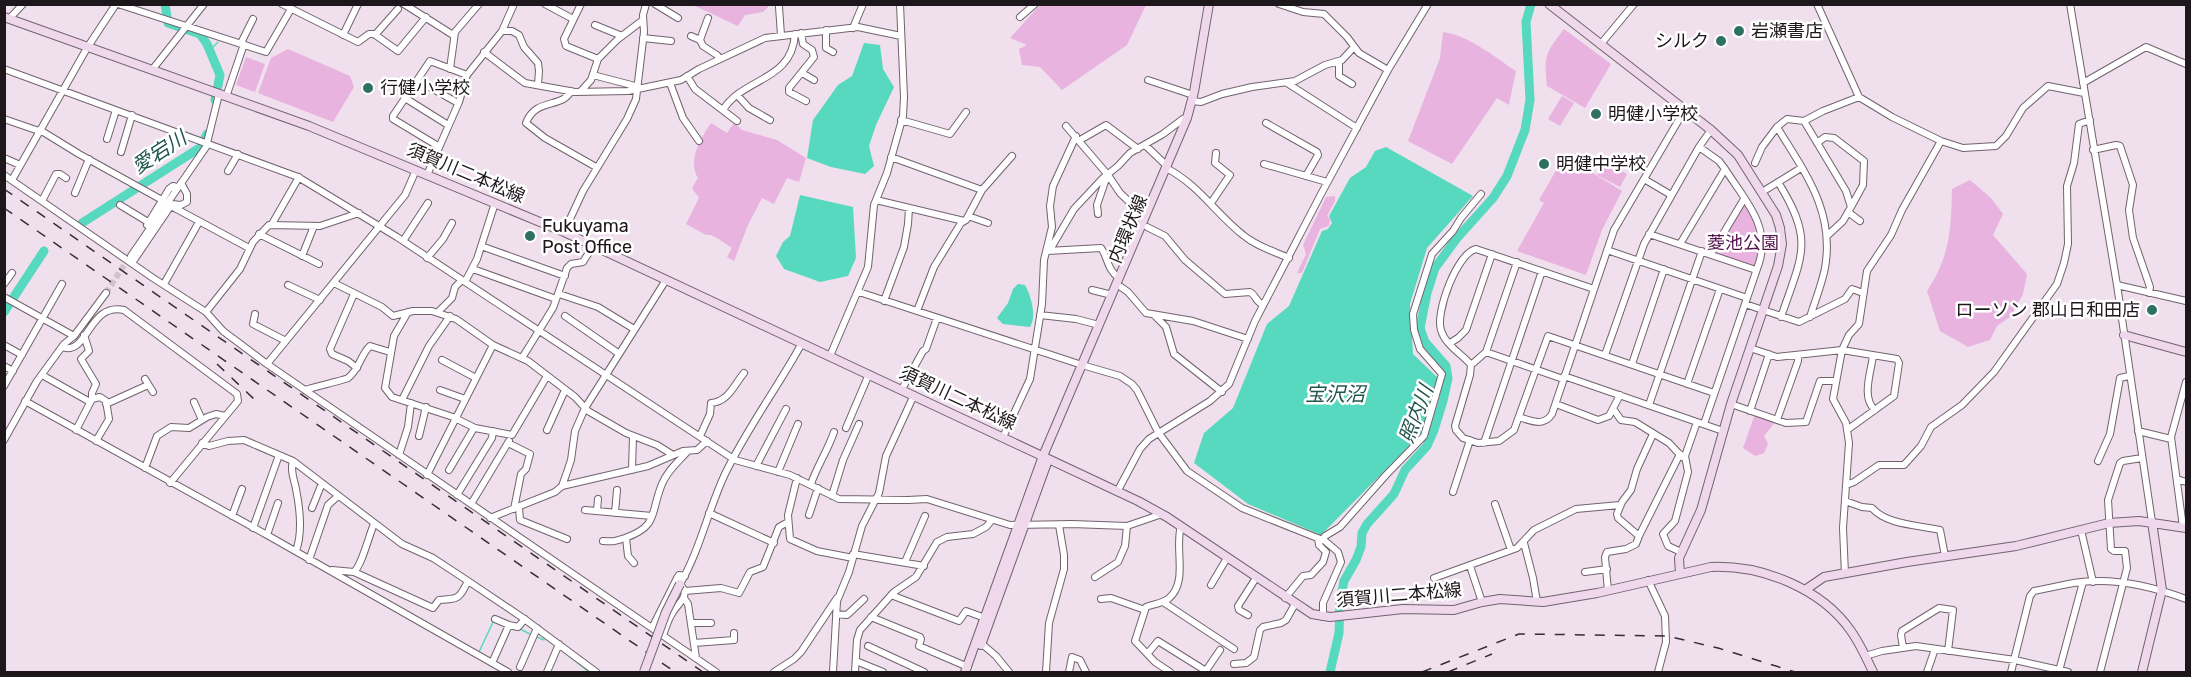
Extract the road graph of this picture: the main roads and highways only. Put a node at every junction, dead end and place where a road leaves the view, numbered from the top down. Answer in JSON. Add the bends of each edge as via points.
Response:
{"nodes":[{"id":1,"x":1209,"y":4,"type":"edge"},
{"id":2,"x":1214,"y":4,"type":"edge"},
{"id":3,"x":1549,"y":4,"type":"edge"},
{"id":4,"x":7,"y":18,"type":"edge"},
{"id":5,"x":1194,"y":99,"type":"junction"},
{"id":6,"x":1168,"y":168,"type":"junction"},
{"id":7,"x":2124,"y":335,"type":"road end"},
{"id":8,"x":2187,"y":352,"type":"edge"},
{"id":9,"x":1084,"y":365,"type":"junction"},
{"id":10,"x":1046,"y":458,"type":"junction"},
{"id":11,"x":2152,"y":522,"type":"junction"},
{"id":12,"x":1022,"y":525,"type":"junction"},
{"id":13,"x":2185,"y":527,"type":"edge"},
{"id":14,"x":1680,"y":574,"type":"junction"},
{"id":15,"x":684,"y":587,"type":"road end"},
{"id":16,"x":1805,"y":590,"type":"junction"},
{"id":17,"x":968,"y":671,"type":"edge"},
{"id":18,"x":644,"y":672,"type":"edge"},
{"id":19,"x":1873,"y":672,"type":"edge"},
{"id":20,"x":2142,"y":672,"type":"edge"}],
"edges":[{"from":1,"to":5,"type":"main road","name":"内環状線"},
{"from":2,"to":5,"type":"main road","name":"内環状線"},
{"from":3,"to":14,"type":"main road","via":[[1738,154],[1780,228],[1778,266],[1731,404],[1701,510],[1681,552]]},
{"from":4,"to":10,"type":"main road","name":"須賀川二本松線","via":[[309,126],[564,232]]},
{"from":5,"to":6,"type":"main road","name":"内環状線"},
{"from":5,"to":6,"type":"main road","name":"内環状線"},
{"from":6,"to":9,"type":"main road","name":"内環状線"},
{"from":6,"to":9,"type":"main road","name":"内環状線","via":[[1147,227]]},
{"from":7,"to":8,"type":"main road"},
{"from":9,"to":10,"type":"main road","name":"内環状線"},
{"from":10,"to":12,"type":"main road","name":"内環状線"},
{"from":10,"to":14,"type":"main road","name":"須賀川二本松線","via":[[1162,514],[1308,613],[1327,617],[1403,609],[1454,610],[1500,599],[1537,602]]},
{"from":11,"to":13,"type":"main road"},
{"from":11,"to":16,"type":"main road","via":[[2109,523],[2016,546],[1819,579]]},
{"from":11,"to":20,"type":"main road","via":[[2162,590]]},
{"from":12,"to":17,"type":"main road"},
{"from":12,"to":17,"type":"main road","via":[[982,644]]},
{"from":14,"to":16,"type":"main road","name":"須賀川二本松線","via":[[1726,567],[1755,571]]},
{"from":15,"to":18,"type":"main road","bridge":true,"via":[[666,612]]},
{"from":16,"to":19,"type":"main road","name":"須賀川二本松線","via":[[1845,624]]}]}
